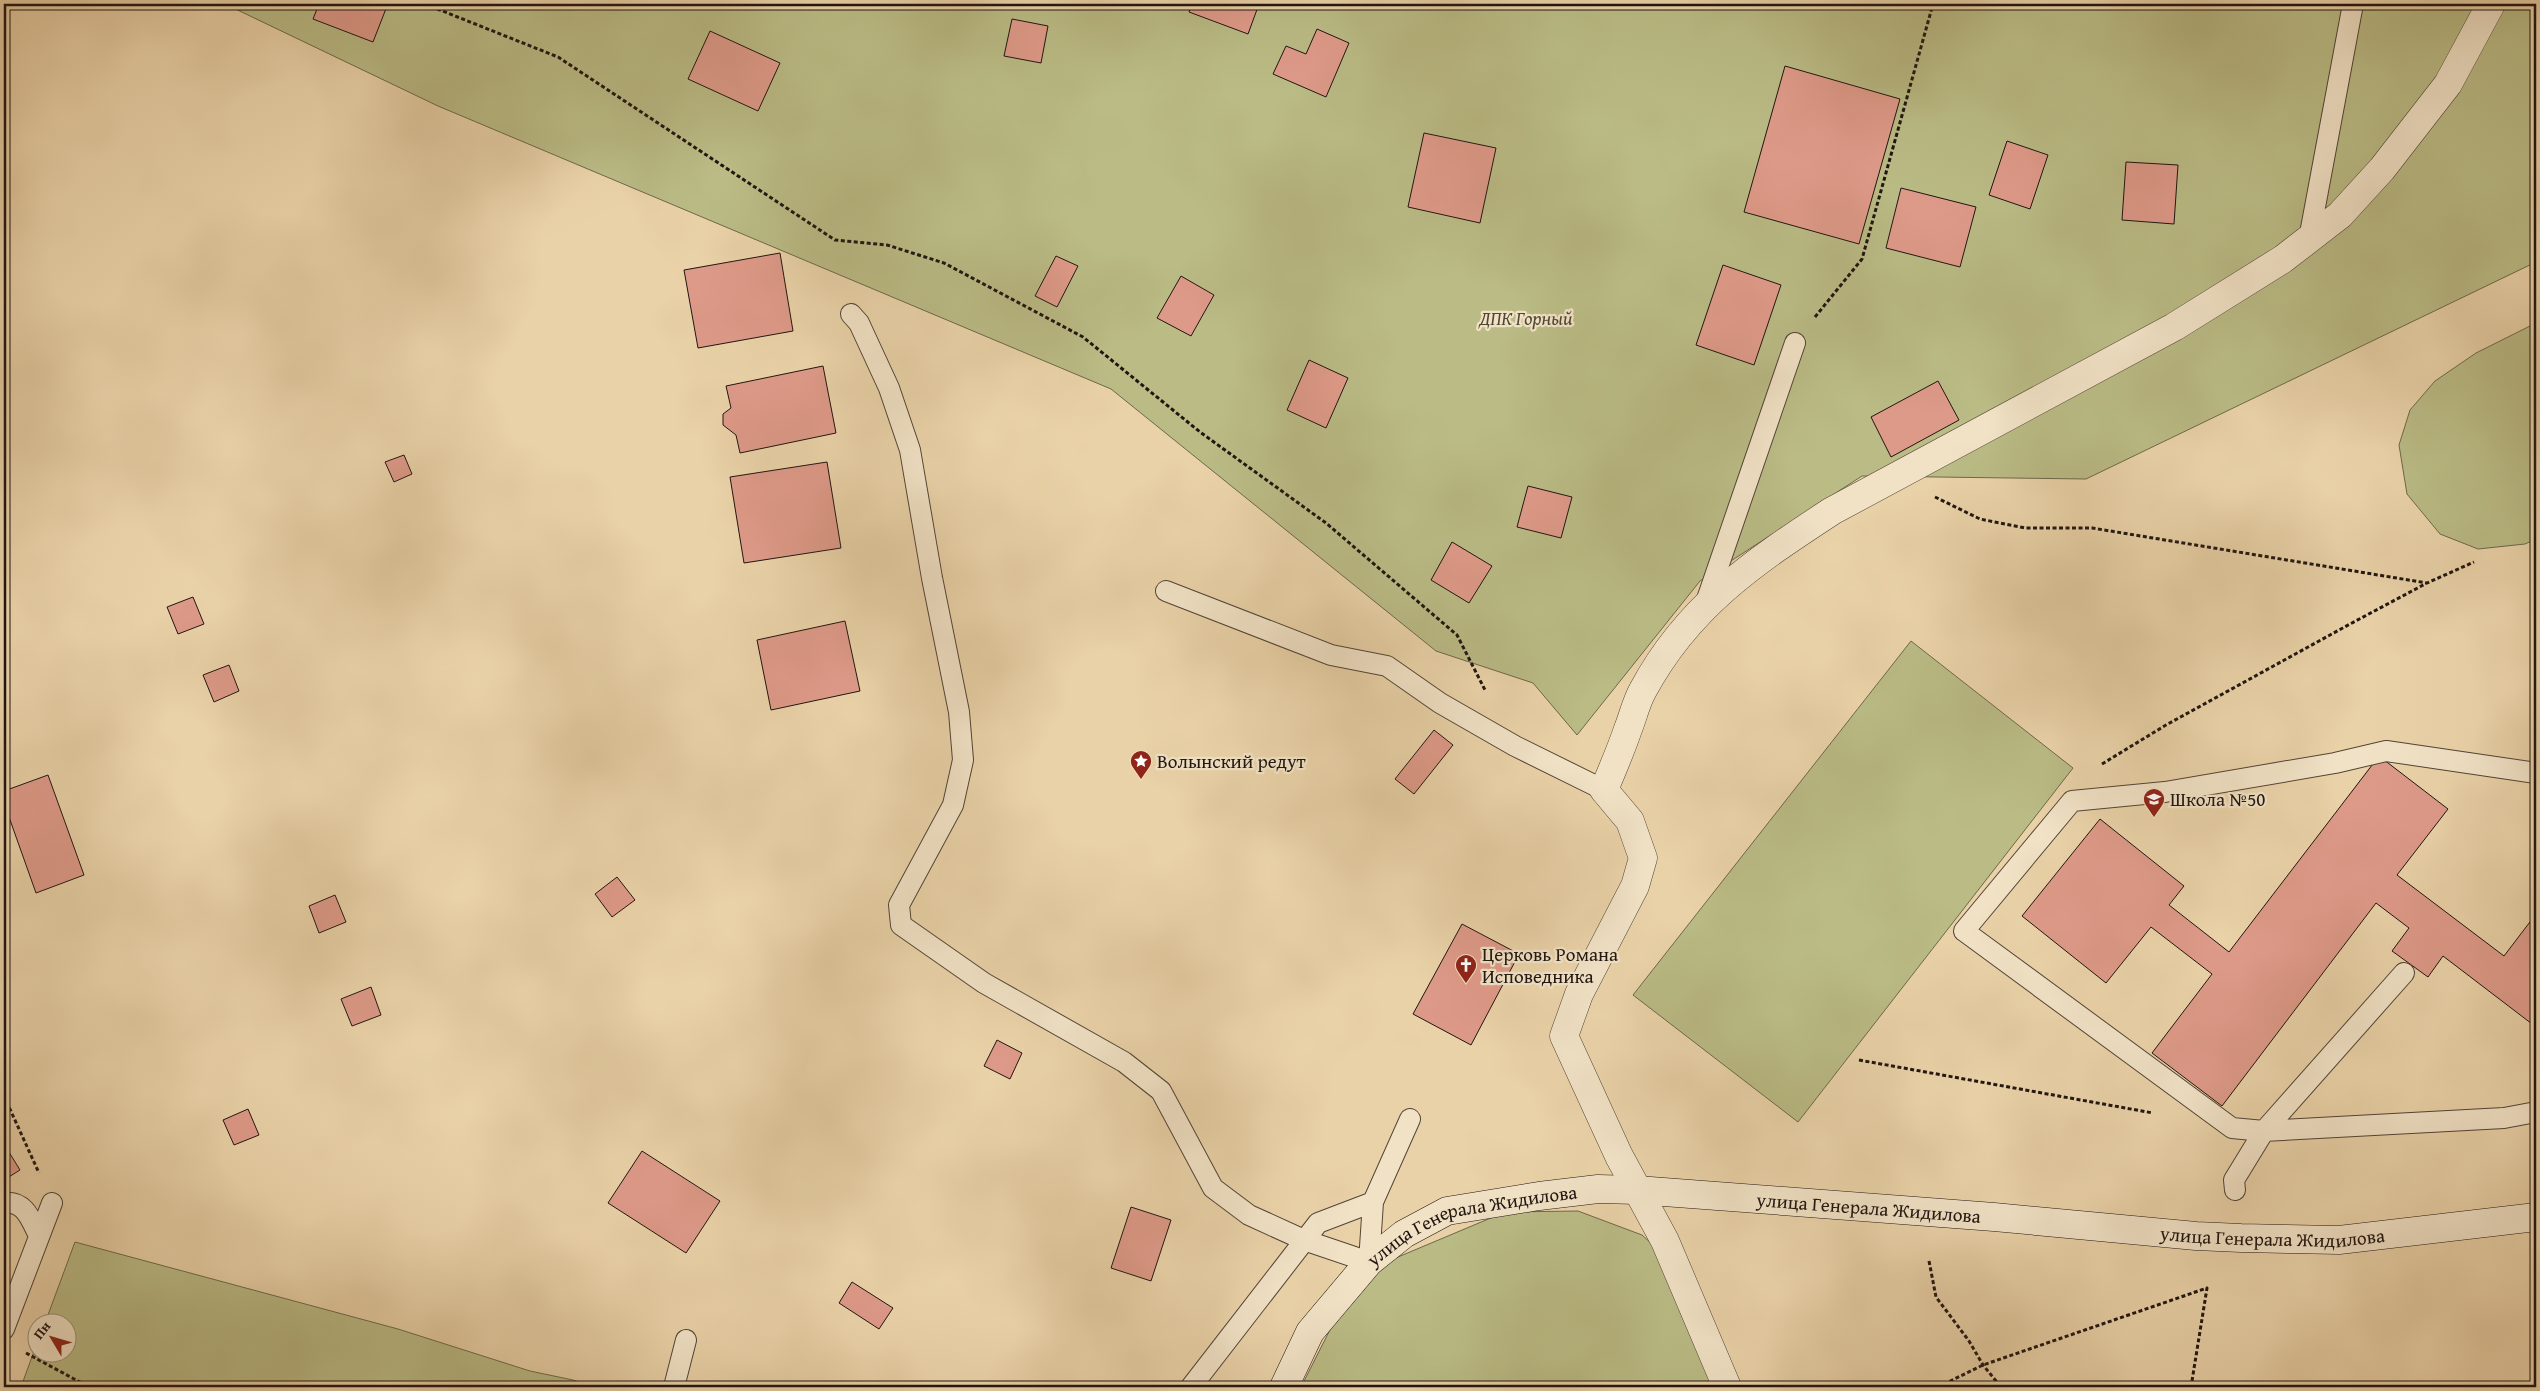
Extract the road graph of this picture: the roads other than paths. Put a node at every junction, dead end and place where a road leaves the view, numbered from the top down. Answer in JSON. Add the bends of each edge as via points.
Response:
{"nodes":[{"id":1,"x":2353,"y":4,"type":"edge"},
{"id":2,"x":2491,"y":4,"type":"edge"},
{"id":3,"x":2309,"y":239,"type":"junction"},
{"id":4,"x":851,"y":314,"type":"dead end"},
{"id":5,"x":1794,"y":343,"type":"road end"},
{"id":6,"x":1166,"y":591,"type":"dead end"},
{"id":7,"x":1705,"y":605,"type":"junction"},
{"id":8,"x":2536,"y":773,"type":"edge"},
{"id":9,"x":1604,"y":790,"type":"junction"},
{"id":10,"x":2404,"y":973,"type":"dead end"},
{"id":11,"x":2536,"y":1112,"type":"edge"},
{"id":12,"x":1410,"y":1119,"type":"dead end"},
{"id":13,"x":2264,"y":1131,"type":"junction"},
{"id":14,"x":1637,"y":1190,"type":"junction"},
{"id":15,"x":2235,"y":1190,"type":"dead end"},
{"id":16,"x":1373,"y":1202,"type":"junction"},
{"id":17,"x":4,"y":1203,"type":"edge"},
{"id":18,"x":52,"y":1203,"type":"road end"},
{"id":19,"x":2536,"y":1217,"type":"edge"},
{"id":20,"x":40,"y":1236,"type":"junction"},
{"id":21,"x":1304,"y":1240,"type":"junction"},
{"id":22,"x":1369,"y":1262,"type":"junction"},
{"id":23,"x":4,"y":1330,"type":"edge"},
{"id":24,"x":686,"y":1340,"type":"dead end"},
{"id":25,"x":674,"y":1387,"type":"edge"},
{"id":26,"x":1191,"y":1387,"type":"edge"},
{"id":27,"x":1284,"y":1387,"type":"edge"},
{"id":28,"x":1727,"y":1387,"type":"edge"}],
"edges":[{"from":1,"to":3,"type":"lane"},
{"from":2,"to":3,"type":"street","via":[[2448,84],[2370,182],[2340,215]]},
{"from":3,"to":7,"type":"street","via":[[2283,259],[2174,327],[1832,511],[1735,577]]},
{"from":4,"to":21,"type":"lane","via":[[888,388],[910,450],[960,712],[963,760],[952,806],[899,905],[901,925],[984,983],[1124,1062],[1161,1091],[1213,1188],[1249,1215]]},
{"from":5,"to":7,"type":"lane"},
{"from":6,"to":9,"type":"lane","via":[[1331,654],[1387,666],[1440,703],[1515,746]]},
{"from":7,"to":9,"type":"street","via":[[1666,651],[1642,692]]},
{"from":8,"to":13,"type":"lane","via":[[2386,751],[2165,792],[2072,801],[1964,931],[2232,1128]]},
{"from":9,"to":14,"type":"street","via":[[1630,821],[1643,858],[1634,886],[1579,994],[1564,1036]]},
{"from":10,"to":13,"type":"lane"},
{"from":11,"to":13,"type":"lane","via":[[2504,1118]]},
{"from":12,"to":16,"type":"lane"},
{"from":13,"to":15,"type":"lane","via":[[2234,1180]]},
{"from":14,"to":19,"type":"street","name":"улица Генерала Жидилова","via":[[2241,1238],[2339,1240]]},
{"from":14,"to":22,"type":"street","name":"улица Генерала Жидилова","via":[[1598,1189],[1447,1211],[1404,1234]]},
{"from":14,"to":28,"type":"street","via":[[1665,1241]]},
{"from":16,"to":21,"type":"lane","via":[[1318,1223]]},
{"from":16,"to":22,"type":"lane"},
{"from":17,"to":20,"type":"lane","via":[[11,1202],[26,1210]]},
{"from":18,"to":20,"type":"lane"},
{"from":20,"to":23,"type":"lane"},
{"from":21,"to":22,"type":"lane"},
{"from":21,"to":26,"type":"lane"},
{"from":22,"to":27,"type":"street","name":"улица Генерала Жидилова","via":[[1310,1332]]},
{"from":24,"to":25,"type":"lane"}]}
